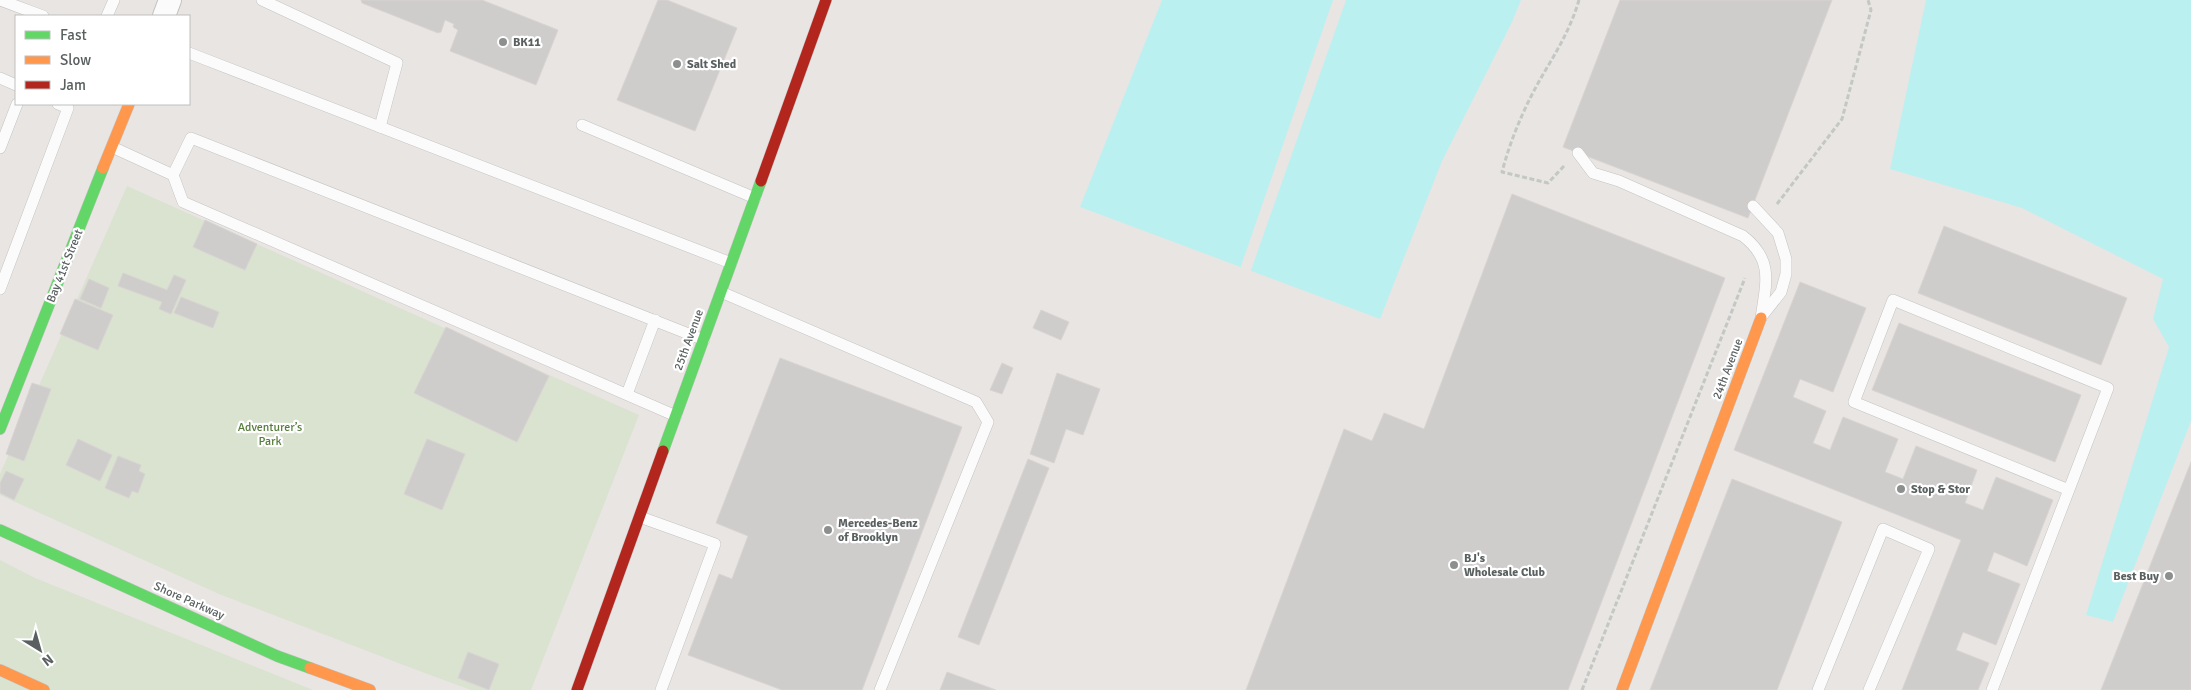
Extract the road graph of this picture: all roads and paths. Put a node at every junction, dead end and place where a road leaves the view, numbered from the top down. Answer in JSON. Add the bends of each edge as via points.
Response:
{"nodes":[{"id":1,"x":0,"y":0,"type":"edge"},
{"id":2,"x":114,"y":0,"type":"edge"},
{"id":3,"x":170,"y":0,"type":"edge"},
{"id":4,"x":262,"y":0,"type":"edge"},
{"id":5,"x":826,"y":0,"type":"edge"},
{"id":6,"x":1579,"y":0,"type":"edge"},
{"id":7,"x":1868,"y":0,"type":"edge"},
{"id":8,"x":40,"y":15,"type":"edge"},
{"id":9,"x":107,"y":15,"type":"edge"},
{"id":10,"x":164,"y":15,"type":"edge"},
{"id":11,"x":190,"y":53,"type":"edge"},
{"id":12,"x":0,"y":78,"type":"edge"},
{"id":13,"x":15,"y":85,"type":"edge"},
{"id":14,"x":17,"y":105,"type":"edge"},
{"id":15,"x":60,"y":105,"type":"edge"},
{"id":16,"x":129,"y":105,"type":"edge"},
{"id":17,"x":582,"y":125,"type":"dead end"},
{"id":18,"x":380,"y":127,"type":"junction"},
{"id":19,"x":112,"y":147,"type":"junction"},
{"id":20,"x":0,"y":148,"type":"edge"},
{"id":21,"x":1578,"y":153,"type":"joint"},
{"id":22,"x":172,"y":175,"type":"junction"},
{"id":23,"x":755,"y":198,"type":"junction"},
{"id":24,"x":1753,"y":206,"type":"dead end"},
{"id":25,"x":1772,"y":210,"type":"dead end"},
{"id":26,"x":732,"y":263,"type":"junction"},
{"id":27,"x":1745,"y":277,"type":"dead end"},
{"id":28,"x":0,"y":288,"type":"edge"},
{"id":29,"x":721,"y":292,"type":"junction"},
{"id":30,"x":1761,"y":318,"type":"junction"},
{"id":31,"x":655,"y":320,"type":"junction"},
{"id":32,"x":704,"y":340,"type":"junction"},
{"id":33,"x":626,"y":394,"type":"junction"},
{"id":34,"x":677,"y":416,"type":"junction"},
{"id":35,"x":0,"y":429,"type":"edge"},
{"id":36,"x":2069,"y":490,"type":"junction"},
{"id":37,"x":640,"y":517,"type":"junction"},
{"id":38,"x":0,"y":530,"type":"edge"},
{"id":39,"x":0,"y":670,"type":"edge"},
{"id":40,"x":44,"y":690,"type":"edge"},
{"id":41,"x":370,"y":690,"type":"edge"},
{"id":42,"x":577,"y":690,"type":"edge"},
{"id":43,"x":661,"y":690,"type":"edge"},
{"id":44,"x":880,"y":690,"type":"edge"},
{"id":45,"x":1582,"y":690,"type":"edge"},
{"id":46,"x":1622,"y":690,"type":"edge"},
{"id":47,"x":1818,"y":690,"type":"edge"},
{"id":48,"x":1869,"y":690,"type":"edge"},
{"id":49,"x":1992,"y":690,"type":"edge"}],
"edges":[{"from":1,"to":8,"type":"lane"},
{"from":2,"to":9,"type":"lane"},
{"from":3,"to":10,"type":"street"},
{"from":4,"to":18,"type":"lane","via":[[397,63]]},
{"from":5,"to":23,"type":"main road","name":"25th Avenue"},
{"from":6,"to":21,"type":"path","via":[[1563,42],[1543,74],[1511,140],[1502,172],[1548,183]]},
{"from":7,"to":25,"type":"path","via":[[1871,10],[1842,119]]},
{"from":11,"to":18,"type":"lane"},
{"from":12,"to":13,"type":"lane"},
{"from":14,"to":20,"type":"lane"},
{"from":15,"to":28,"type":"lane","via":[[68,108]]},
{"from":16,"to":19,"type":"main road","name":"Bay 41st Street"},
{"from":17,"to":23,"type":"lane"},
{"from":18,"to":26,"type":"lane"},
{"from":19,"to":22,"type":"lane"},
{"from":19,"to":35,"type":"main road","name":"Bay 41st Street"},
{"from":21,"to":30,"type":"lane","name":"24th Avenue","via":[[1593,173],[1619,181],[1743,236],[1757,247],[1766,279]]},
{"from":22,"to":31,"type":"lane","via":[[191,138]]},
{"from":22,"to":33,"type":"lane","via":[[183,202]]},
{"from":23,"to":26,"type":"main road","name":"25th Avenue"},
{"from":24,"to":30,"type":"lane","via":[[1778,233],[1786,259],[1781,292]]},
{"from":26,"to":29,"type":"main road","name":"25th Avenue"},
{"from":27,"to":45,"type":"path"},
{"from":29,"to":32,"type":"main road","name":"25th Avenue"},
{"from":29,"to":44,"type":"lane","via":[[976,402],[988,422]]},
{"from":30,"to":46,"type":"main road","name":"24th Avenue"},
{"from":31,"to":32,"type":"lane"},
{"from":31,"to":33,"type":"lane"},
{"from":32,"to":34,"type":"main road","name":"25th Avenue"},
{"from":33,"to":34,"type":"lane"},
{"from":34,"to":37,"type":"main road","name":"25th Avenue"},
{"from":36,"to":36,"type":"lane","via":[[2108,388],[1894,300],[1854,402]]},
{"from":36,"to":49,"type":"lane"},
{"from":37,"to":42,"type":"main road","name":"25th Avenue"},
{"from":37,"to":43,"type":"lane","via":[[715,544]]},
{"from":38,"to":41,"type":"main road","name":"Shore Parkway","via":[[277,656]]},
{"from":39,"to":40,"type":"main road"},
{"from":47,"to":48,"type":"lane","via":[[1884,529],[1929,549]]}]}
